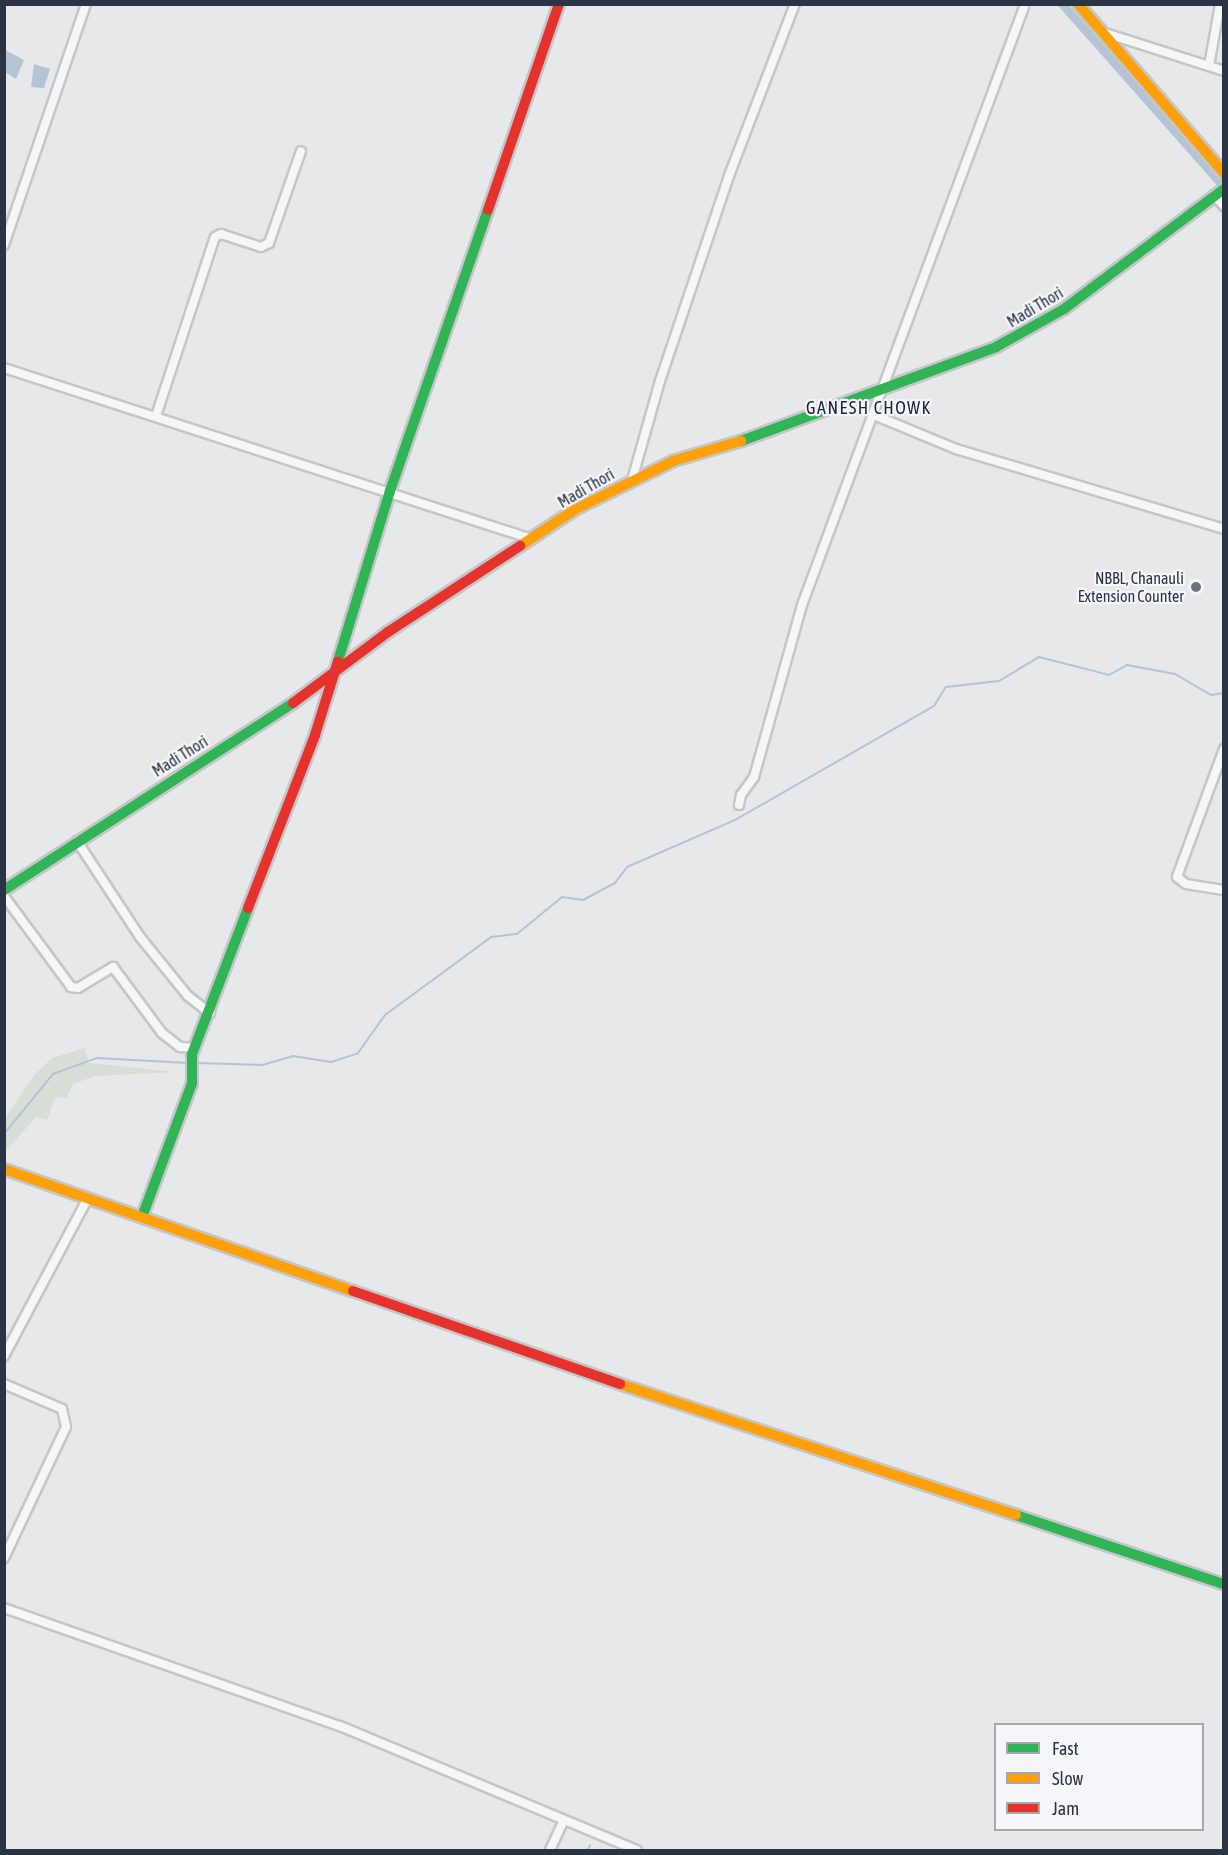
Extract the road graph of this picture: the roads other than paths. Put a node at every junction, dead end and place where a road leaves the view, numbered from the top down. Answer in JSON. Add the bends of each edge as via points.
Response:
{"nodes":[{"id":1,"x":86,"y":4,"type":"edge"},
{"id":2,"x":559,"y":4,"type":"edge"},
{"id":3,"x":795,"y":4,"type":"edge"},
{"id":4,"x":1220,"y":4,"type":"edge"},
{"id":5,"x":1080,"y":5,"type":"edge"},
{"id":6,"x":1024,"y":7,"type":"dead end"},
{"id":7,"x":1101,"y":31,"type":"junction"},
{"id":8,"x":1209,"y":66,"type":"junction"},
{"id":9,"x":1224,"y":71,"type":"edge"},
{"id":10,"x":301,"y":151,"type":"dead end"},
{"id":11,"x":1224,"y":173,"type":"edge"},
{"id":12,"x":1219,"y":192,"type":"edge"},
{"id":13,"x":1224,"y":206,"type":"edge"},
{"id":14,"x":4,"y":245,"type":"edge"},
{"id":15,"x":4,"y":368,"type":"edge"},
{"id":16,"x":882,"y":392,"type":"junction"},
{"id":17,"x":874,"y":415,"type":"junction"},
{"id":18,"x":156,"y":416,"type":"junction"},
{"id":19,"x":632,"y":480,"type":"junction"},
{"id":20,"x":390,"y":491,"type":"junction"},
{"id":21,"x":1224,"y":529,"type":"edge"},
{"id":22,"x":532,"y":540,"type":"junction"},
{"id":23,"x":330,"y":679,"type":"junction"},
{"id":24,"x":1224,"y":749,"type":"edge"},
{"id":25,"x":740,"y":805,"type":"dead end"},
{"id":26,"x":77,"y":841,"type":"junction"},
{"id":27,"x":4,"y":890,"type":"edge"},
{"id":28,"x":1224,"y":890,"type":"edge"},
{"id":29,"x":4,"y":896,"type":"edge"},
{"id":30,"x":210,"y":1013,"type":"junction"},
{"id":31,"x":193,"y":1051,"type":"junction"},
{"id":32,"x":4,"y":1169,"type":"edge"},
{"id":33,"x":88,"y":1198,"type":"junction"},
{"id":34,"x":142,"y":1217,"type":"junction"},
{"id":35,"x":4,"y":1356,"type":"edge"},
{"id":36,"x":4,"y":1384,"type":"edge"},
{"id":37,"x":4,"y":1558,"type":"edge"},
{"id":38,"x":1224,"y":1584,"type":"edge"},
{"id":39,"x":4,"y":1608,"type":"edge"},
{"id":40,"x":563,"y":1822,"type":"junction"},
{"id":41,"x":550,"y":1851,"type":"edge"},
{"id":42,"x":637,"y":1851,"type":"edge"}],
"edges":[{"from":1,"to":14,"type":"street"},
{"from":2,"to":20,"type":"street"},
{"from":3,"to":19,"type":"street","via":[[730,173],[660,381]]},
{"from":4,"to":8,"type":"street"},
{"from":5,"to":7,"type":"street"},
{"from":6,"to":16,"type":"street"},
{"from":7,"to":8,"type":"street"},
{"from":7,"to":11,"type":"street"},
{"from":8,"to":9,"type":"street"},
{"from":10,"to":18,"type":"street","via":[[269,243],[261,247],[221,234],[215,237]]},
{"from":12,"to":13,"type":"street"},
{"from":12,"to":16,"type":"street","name":"Madi Thori","via":[[1064,309],[996,347]]},
{"from":15,"to":18,"type":"street"},
{"from":16,"to":17,"type":"street"},
{"from":16,"to":19,"type":"street","name":"Madi Thori","via":[[673,461]]},
{"from":17,"to":21,"type":"street","via":[[956,449]]},
{"from":17,"to":25,"type":"street","via":[[802,605],[754,777],[741,795]]},
{"from":18,"to":20,"type":"street"},
{"from":19,"to":22,"type":"street","name":"Madi Thori"},
{"from":20,"to":22,"type":"street"},
{"from":20,"to":23,"type":"street"},
{"from":22,"to":23,"type":"street","name":"Madi Thori","via":[[388,632]]},
{"from":23,"to":26,"type":"street","name":"Madi Thori"},
{"from":23,"to":30,"type":"street","via":[[315,735]]},
{"from":24,"to":28,"type":"street","via":[[1178,877],[1186,884]]},
{"from":26,"to":27,"type":"street","name":"Madi Thori"},
{"from":26,"to":30,"type":"street","via":[[140,937],[188,996]]},
{"from":29,"to":31,"type":"street","via":[[71,987],[78,988],[113,967],[162,1033],[180,1047]]},
{"from":30,"to":31,"type":"street"},
{"from":31,"to":34,"type":"street","via":[[194,1070]]},
{"from":32,"to":33,"type":"street"},
{"from":33,"to":34,"type":"street"},
{"from":33,"to":35,"type":"street"},
{"from":34,"to":38,"type":"street","via":[[569,1367]]},
{"from":36,"to":37,"type":"street","via":[[53,1404],[66,1418],[56,1453]]},
{"from":39,"to":40,"type":"street","via":[[340,1726]]},
{"from":40,"to":41,"type":"street"},
{"from":40,"to":42,"type":"street"}]}
